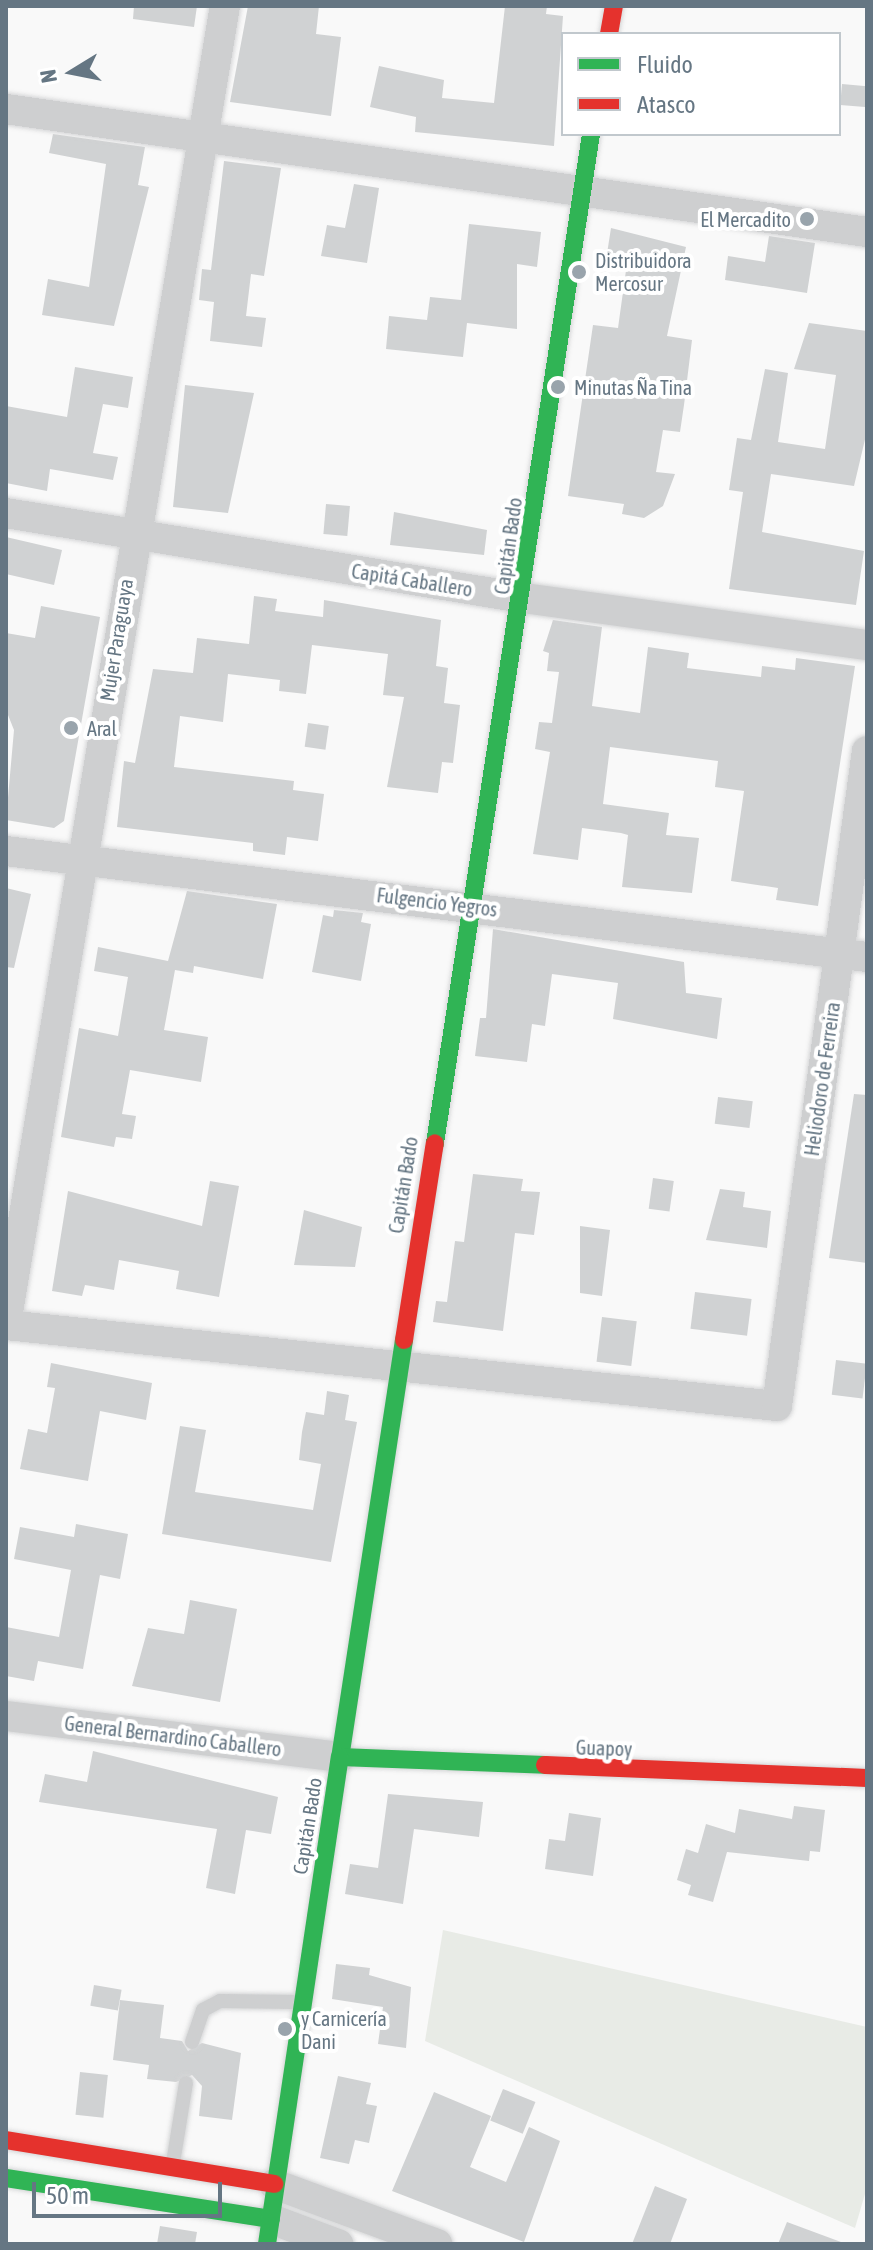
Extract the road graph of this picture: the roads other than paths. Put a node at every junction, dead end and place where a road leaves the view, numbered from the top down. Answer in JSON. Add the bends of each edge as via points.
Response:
{"nodes":[{"id":1,"x":225,"y":6,"type":"edge"},
{"id":2,"x":614,"y":6,"type":"edge"},
{"id":3,"x":609,"y":32,"type":"edge"},
{"id":4,"x":6,"y":109,"type":"edge"},
{"id":5,"x":591,"y":136,"type":"edge"},
{"id":6,"x":204,"y":141,"type":"junction"},
{"id":7,"x":581,"y":190,"type":"junction"},
{"id":8,"x":867,"y":232,"type":"edge"},
{"id":9,"x":6,"y":513,"type":"edge"},
{"id":10,"x":132,"y":536,"type":"junction"},
{"id":11,"x":523,"y":598,"type":"junction"},
{"id":12,"x":867,"y":645,"type":"edge"},
{"id":13,"x":867,"y":751,"type":"edge"},
{"id":14,"x":6,"y":851,"type":"edge"},
{"id":15,"x":81,"y":860,"type":"junction"},
{"id":16,"x":469,"y":906,"type":"junction"},
{"id":17,"x":853,"y":955,"type":"edge"},
{"id":18,"x":6,"y":1324,"type":"edge"},
{"id":19,"x":396,"y":1367,"type":"junction"},
{"id":20,"x":6,"y":1716,"type":"edge"},
{"id":21,"x":340,"y":1757,"type":"junction"},
{"id":22,"x":867,"y":1778,"type":"edge"},
{"id":23,"x":302,"y":2002,"type":"junction"},
{"id":24,"x":192,"y":2042,"type":"dead end"},
{"id":25,"x":186,"y":2083,"type":"dead end"},
{"id":26,"x":6,"y":2140,"type":"edge"},
{"id":27,"x":173,"y":2168,"type":"junction"},
{"id":28,"x":6,"y":2178,"type":"edge"},
{"id":29,"x":274,"y":2184,"type":"junction"},
{"id":30,"x":269,"y":2232,"type":"edge"},
{"id":31,"x":338,"y":2244,"type":"edge"},
{"id":32,"x":437,"y":2244,"type":"edge"}],
"edges":[{"from":1,"to":6,"type":"street","name":"Mujer Paraguaya"},
{"from":2,"to":3,"type":"main road"},
{"from":4,"to":6,"type":"street"},
{"from":5,"to":7,"type":"main road","name":"Capitán Bado"},
{"from":6,"to":7,"type":"street"},
{"from":6,"to":10,"type":"street","name":"Mujer Paraguaya"},
{"from":7,"to":8,"type":"street"},
{"from":7,"to":11,"type":"main road","name":"Capitán Bado"},
{"from":9,"to":10,"type":"street","name":"Capitá Caballero"},
{"from":10,"to":11,"type":"street","name":"Capitá Caballero"},
{"from":10,"to":15,"type":"street","name":"Mujer Paraguaya"},
{"from":11,"to":12,"type":"street","name":"Capitá Caballero"},
{"from":11,"to":16,"type":"main road","name":"Capitán Bado"},
{"from":13,"to":17,"type":"street","name":"Heliodoro de Ferreira"},
{"from":14,"to":15,"type":"street","name":"Fulgencio Yegros"},
{"from":15,"to":16,"type":"street","name":"Fulgencio Yegros"},
{"from":15,"to":18,"type":"street","name":"Mujer Paraguaya"},
{"from":16,"to":17,"type":"street","name":"Fulgencio Yegros"},
{"from":16,"to":19,"type":"main road","name":"Capitán Bado"},
{"from":17,"to":19,"type":"street","name":"Heliodoro de Ferreira","via":[[777,1406]]},
{"from":18,"to":19,"type":"street"},
{"from":19,"to":21,"type":"main road","name":"Capitán Bado"},
{"from":20,"to":21,"type":"street","name":"General Bernardino Caballero"},
{"from":21,"to":22,"type":"main road","name":"Guapoy"},
{"from":21,"to":23,"type":"main road","name":"Capitán Bado"},
{"from":23,"to":24,"type":"lane","via":[[220,2001],[203,2010]]},
{"from":23,"to":29,"type":"main road","name":"Capitán Bado"},
{"from":25,"to":27,"type":"lane"},
{"from":26,"to":27,"type":"main road"},
{"from":27,"to":29,"type":"main road"},
{"from":28,"to":30,"type":"main road"},
{"from":29,"to":30,"type":"main road","name":"Capitán Bado"},
{"from":29,"to":32,"type":"street"},
{"from":30,"to":31,"type":"street"}]}
